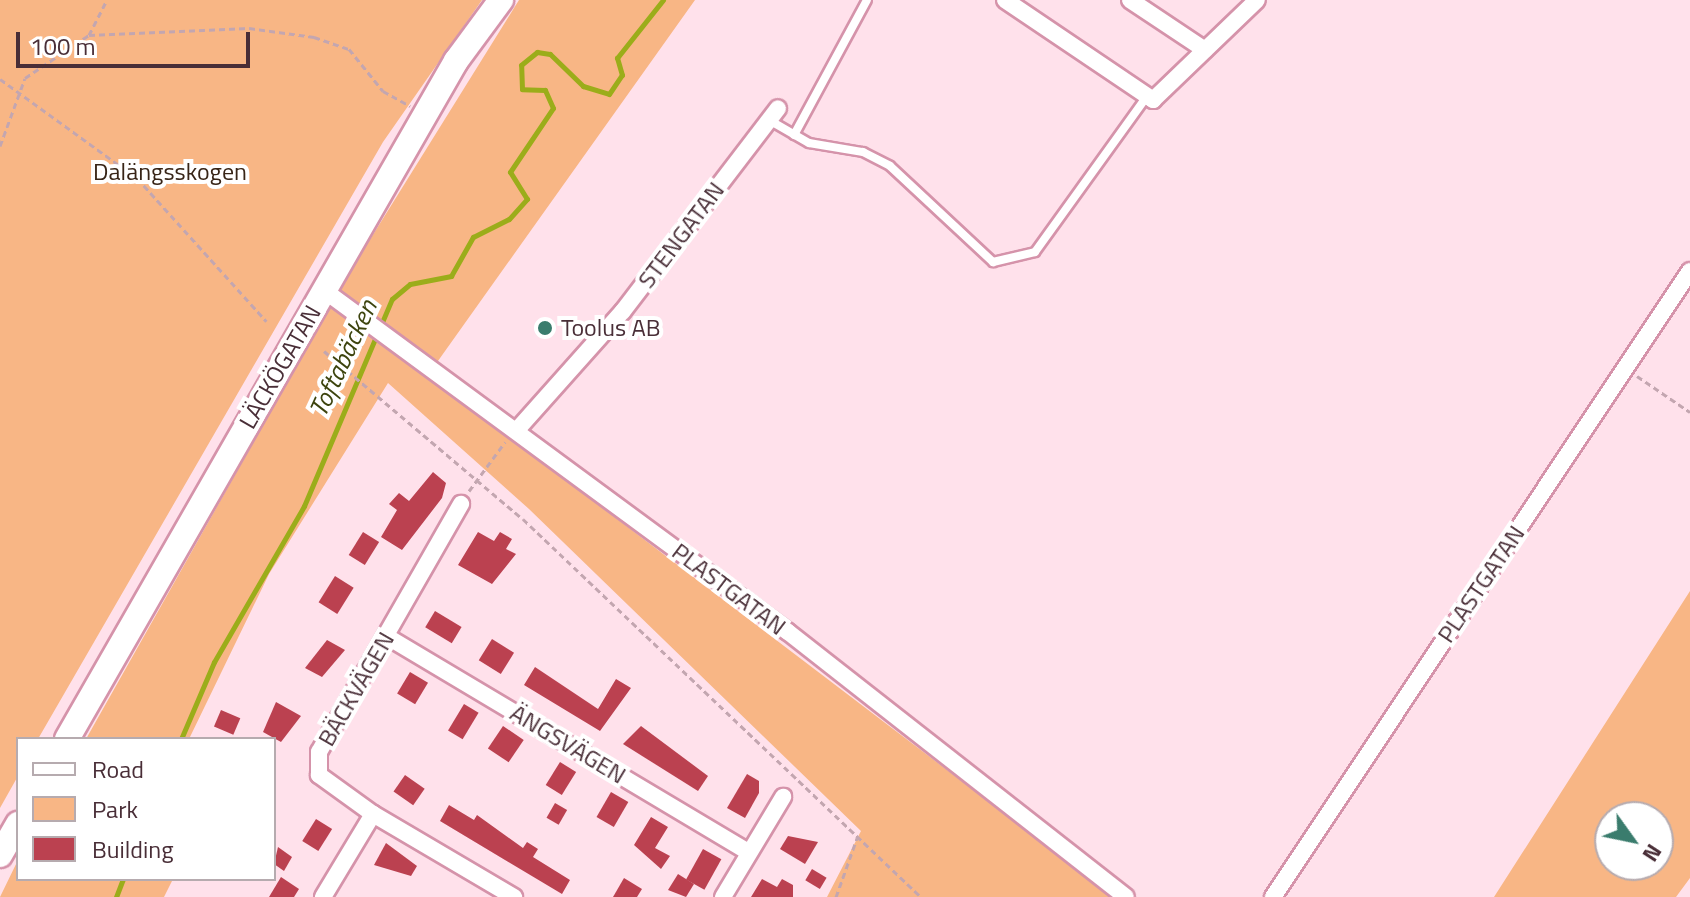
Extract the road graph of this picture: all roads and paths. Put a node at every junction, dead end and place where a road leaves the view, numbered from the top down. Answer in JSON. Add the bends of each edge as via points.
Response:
{"nodes":[{"id":1,"x":107,"y":0,"type":"edge"},
{"id":2,"x":501,"y":0,"type":"edge"},
{"id":3,"x":867,"y":0,"type":"edge"},
{"id":4,"x":1005,"y":0,"type":"edge"},
{"id":5,"x":1130,"y":0,"type":"edge"},
{"id":6,"x":1257,"y":0,"type":"edge"},
{"id":7,"x":89,"y":35,"type":"junction"},
{"id":8,"x":1205,"y":50,"type":"junction"},
{"id":9,"x":0,"y":79,"type":"edge"},
{"id":10,"x":17,"y":91,"type":"junction"},
{"id":11,"x":1147,"y":96,"type":"junction"},
{"id":12,"x":425,"y":114,"type":"junction"},
{"id":13,"x":773,"y":114,"type":"joint"},
{"id":14,"x":794,"y":135,"type":"junction"},
{"id":15,"x":0,"y":146,"type":"edge"},
{"id":16,"x":1690,"y":271,"type":"edge"},
{"id":17,"x":325,"y":291,"type":"junction"},
{"id":18,"x":266,"y":321,"type":"dead end"},
{"id":19,"x":324,"y":351,"type":"dead end"},
{"id":20,"x":1624,"y":368,"type":"junction"},
{"id":21,"x":1690,"y":412,"type":"edge"},
{"id":22,"x":516,"y":431,"type":"junction"},
{"id":23,"x":477,"y":479,"type":"junction"},
{"id":24,"x":461,"y":504,"type":"joint"},
{"id":25,"x":386,"y":636,"type":"junction"},
{"id":26,"x":68,"y":737,"type":"edge"},
{"id":27,"x":783,"y":797,"type":"dead end"},
{"id":28,"x":373,"y":814,"type":"junction"},
{"id":29,"x":16,"y":827,"type":"edge"},
{"id":30,"x":857,"y":838,"type":"junction"},
{"id":31,"x":749,"y":852,"type":"junction"},
{"id":32,"x":0,"y":855,"type":"edge"},
{"id":33,"x":323,"y":897,"type":"edge"},
{"id":34,"x":514,"y":897,"type":"edge"},
{"id":35,"x":723,"y":897,"type":"edge"},
{"id":36,"x":836,"y":897,"type":"edge"},
{"id":37,"x":921,"y":897,"type":"edge"},
{"id":38,"x":1126,"y":897,"type":"edge"},
{"id":39,"x":1273,"y":897,"type":"edge"}],
"edges":[{"from":1,"to":7,"type":"path"},
{"from":2,"to":12,"type":"main road","name":"LÄCKÖGATAN"},
{"from":3,"to":14,"type":"lane"},
{"from":4,"to":11,"type":"street"},
{"from":5,"to":8,"type":"street"},
{"from":6,"to":8,"type":"street"},
{"from":7,"to":10,"type":"path","via":[[45,58]]},
{"from":7,"to":12,"type":"path","via":[[249,28],[349,49],[383,91]]},
{"from":8,"to":11,"type":"street","via":[[1153,100]]},
{"from":9,"to":10,"type":"path"},
{"from":10,"to":15,"type":"path"},
{"from":10,"to":18,"type":"path","via":[[137,178]]},
{"from":11,"to":14,"type":"lane","via":[[1035,252],[993,262],[890,166]]},
{"from":12,"to":17,"type":"main road","name":"LÄCKÖGATAN"},
{"from":13,"to":14,"type":"lane"},
{"from":13,"to":22,"type":"street","name":"STENGATAN","via":[[623,311]]},
{"from":16,"to":20,"type":"street","name":"PLASTGATAN"},
{"from":17,"to":22,"type":"street","name":"PLASTGATAN"},
{"from":17,"to":26,"type":"main road","name":"LÄCKÖGATAN"},
{"from":19,"to":23,"type":"path"},
{"from":20,"to":21,"type":"path"},
{"from":20,"to":39,"type":"street","name":"PLASTGATAN"},
{"from":22,"to":23,"type":"path"},
{"from":22,"to":38,"type":"street","name":"PLASTGATAN"},
{"from":23,"to":24,"type":"path"},
{"from":23,"to":30,"type":"path"},
{"from":24,"to":25,"type":"street","name":"BÄCKVÄGEN"},
{"from":25,"to":28,"type":"street","name":"BÄCKVÄGEN","via":[[316,761],[326,782]]},
{"from":25,"to":31,"type":"street","name":"ÄNGSVÄGEN"},
{"from":27,"to":31,"type":"street"},
{"from":28,"to":33,"type":"street"},
{"from":28,"to":34,"type":"street"},
{"from":29,"to":32,"type":"main road"},
{"from":30,"to":36,"type":"path"},
{"from":30,"to":37,"type":"path"},
{"from":31,"to":35,"type":"street"}]}
